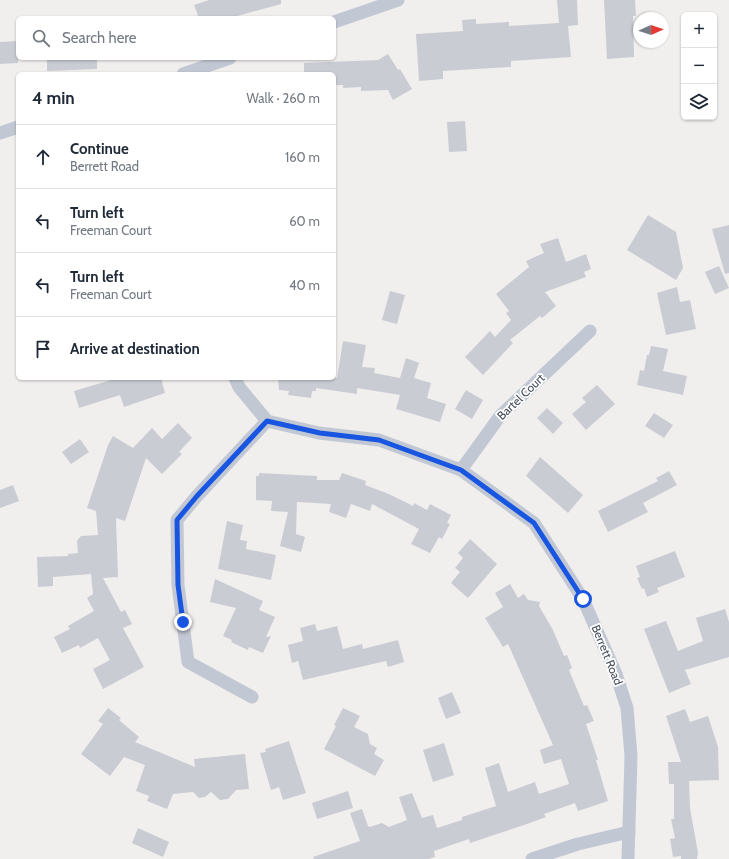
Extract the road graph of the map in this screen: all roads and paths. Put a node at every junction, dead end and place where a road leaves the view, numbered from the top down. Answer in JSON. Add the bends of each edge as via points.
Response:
{"nodes":[{"id":1,"x":398,"y":0,"type":"edge"},
{"id":2,"x":336,"y":21,"type":"edge"},
{"id":3,"x":226,"y":60,"type":"edge"},
{"id":4,"x":201,"y":71,"type":"edge"},
{"id":5,"x":16,"y":128,"type":"edge"},
{"id":6,"x":0,"y":133,"type":"edge"},
{"id":7,"x":590,"y":332,"type":"dead end"},
{"id":8,"x":236,"y":380,"type":"edge"},
{"id":9,"x":267,"y":421,"type":"junction"},
{"id":10,"x":461,"y":470,"type":"junction"},
{"id":11,"x":252,"y":697,"type":"dead end"},
{"id":12,"x":629,"y":832,"type":"junction"},
{"id":13,"x":532,"y":859,"type":"edge"},
{"id":14,"x":628,"y":859,"type":"edge"}],
"edges":[{"from":1,"to":2,"type":"street"},
{"from":3,"to":4,"type":"street"},
{"from":5,"to":6,"type":"street"},
{"from":7,"to":10,"type":"street","name":"Bartel Court","via":[[500,416]]},
{"from":8,"to":9,"type":"street"},
{"from":9,"to":10,"type":"street","name":"Berrett Road","via":[[320,433],[379,440]]},
{"from":9,"to":11,"type":"street","via":[[177,520],[178,585],[188,662]]},
{"from":10,"to":12,"type":"street","name":"Berrett Road","via":[[534,523],[583,599],[616,674],[627,708],[631,756]]},
{"from":12,"to":13,"type":"street","via":[[578,844]]},
{"from":12,"to":14,"type":"street","name":"Berrett Road"}]}
